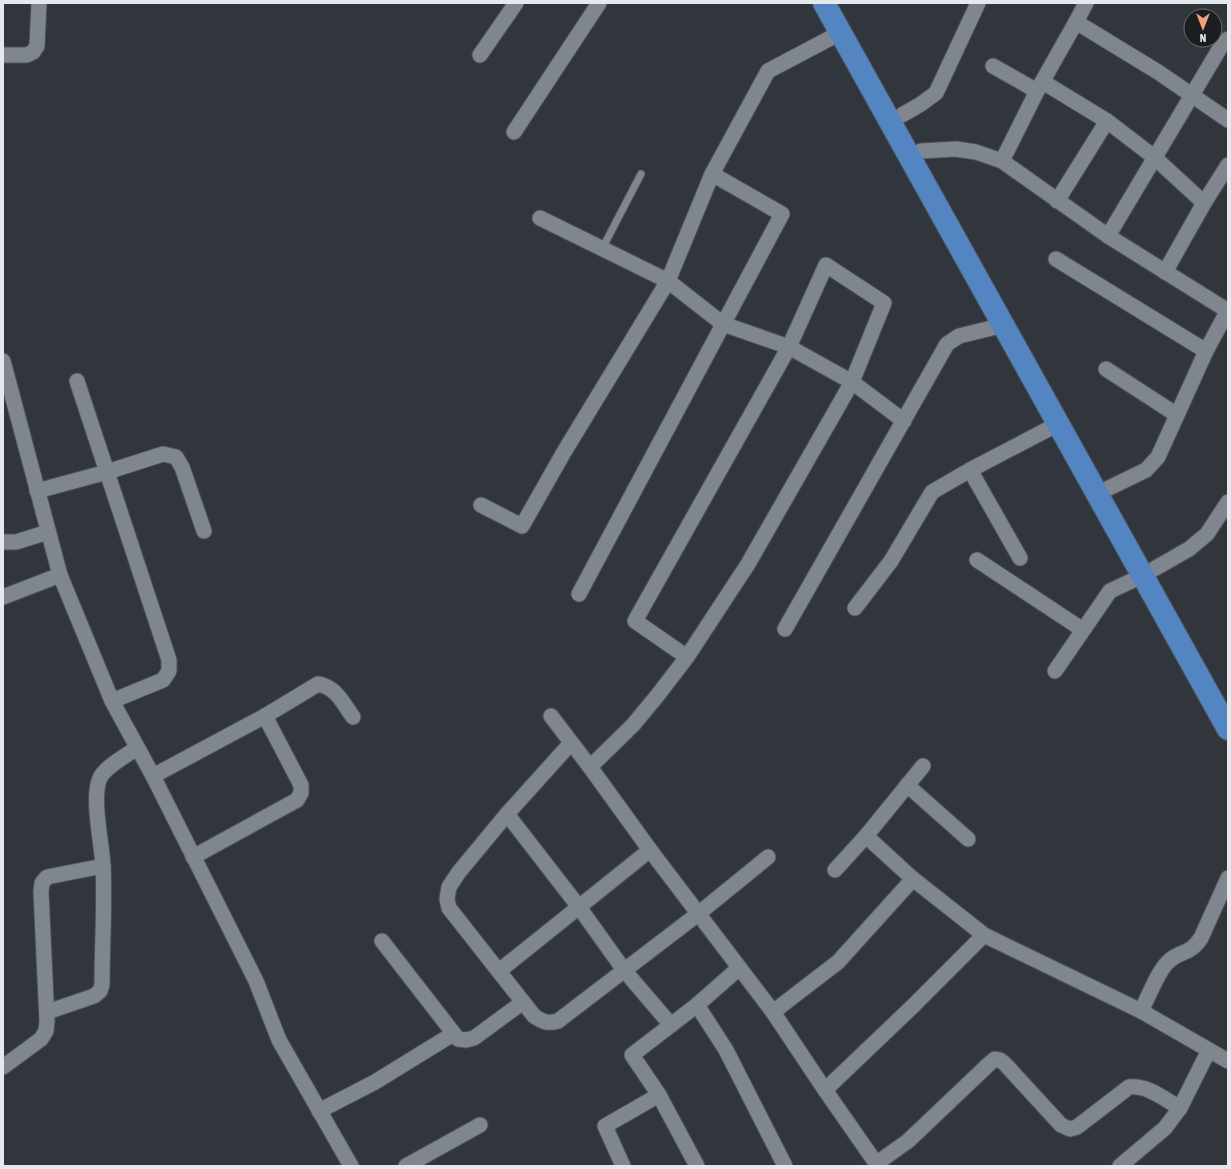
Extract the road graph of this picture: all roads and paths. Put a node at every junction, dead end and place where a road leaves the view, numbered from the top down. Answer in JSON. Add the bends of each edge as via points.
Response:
{"nodes":[{"id":1,"x":39,"y":3,"type":"edge"},
{"id":2,"x":516,"y":3,"type":"edge"},
{"id":3,"x":599,"y":3,"type":"edge"},
{"id":4,"x":824,"y":3,"type":"edge"},
{"id":5,"x":841,"y":3,"type":"edge"},
{"id":6,"x":978,"y":3,"type":"edge"},
{"id":7,"x":1086,"y":3,"type":"edge"},
{"id":8,"x":1076,"y":22,"type":"junction"},
{"id":9,"x":840,"y":33,"type":"junction"},
{"id":10,"x":1228,"y":39,"type":"edge"},
{"id":11,"x":3,"y":55,"type":"edge"},
{"id":12,"x":480,"y":55,"type":"dead end"},
{"id":13,"x":993,"y":66,"type":"dead end"},
{"id":14,"x":1040,"y":86,"type":"junction"},
{"id":15,"x":1192,"y":94,"type":"junction"},
{"id":16,"x":902,"y":115,"type":"junction"},
{"id":17,"x":1228,"y":120,"type":"edge"},
{"id":18,"x":1107,"y":121,"type":"junction"},
{"id":19,"x":514,"y":132,"type":"dead end"},
{"id":20,"x":921,"y":151,"type":"junction"},
{"id":21,"x":1154,"y":157,"type":"junction"},
{"id":22,"x":1002,"y":161,"type":"junction"},
{"id":23,"x":1228,"y":165,"type":"edge"},
{"id":24,"x":641,"y":174,"type":"dead end"},
{"id":25,"x":712,"y":174,"type":"junction"},
{"id":26,"x":1057,"y":201,"type":"junction"},
{"id":27,"x":1204,"y":203,"type":"junction"},
{"id":28,"x":540,"y":218,"type":"dead end"},
{"id":29,"x":1108,"y":236,"type":"junction"},
{"id":30,"x":602,"y":248,"type":"junction"},
{"id":31,"x":1056,"y":259,"type":"dead end"},
{"id":32,"x":1165,"y":272,"type":"junction"},
{"id":33,"x":668,"y":281,"type":"junction"},
{"id":34,"x":1228,"y":310,"type":"edge"},
{"id":35,"x":723,"y":324,"type":"junction"},
{"id":36,"x":1004,"y":325,"type":"junction"},
{"id":37,"x":789,"y":347,"type":"junction"},
{"id":38,"x":1206,"y":351,"type":"junction"},
{"id":39,"x":3,"y":361,"type":"edge"},
{"id":40,"x":1106,"y":369,"type":"dead end"},
{"id":41,"x":77,"y":381,"type":"dead end"},
{"id":42,"x":852,"y":382,"type":"junction"},
{"id":43,"x":1177,"y":415,"type":"junction"},
{"id":44,"x":904,"y":421,"type":"junction"},
{"id":45,"x":1058,"y":424,"type":"junction"},
{"id":46,"x":970,"y":470,"type":"junction"},
{"id":47,"x":107,"y":472,"type":"junction"},
{"id":48,"x":1109,"y":488,"type":"junction"},
{"id":49,"x":36,"y":490,"type":"junction"},
{"id":50,"x":1228,"y":502,"type":"edge"},
{"id":51,"x":481,"y":504,"type":"dead end"},
{"id":52,"x":204,"y":531,"type":"dead end"},
{"id":53,"x":48,"y":532,"type":"junction"},
{"id":54,"x":3,"y":542,"type":"edge"},
{"id":55,"x":1020,"y":558,"type":"dead end"},
{"id":56,"x":977,"y":560,"type":"dead end"},
{"id":57,"x":1148,"y":572,"type":"junction"},
{"id":58,"x":60,"y":575,"type":"junction"},
{"id":59,"x":579,"y":594,"type":"dead end"},
{"id":60,"x":3,"y":596,"type":"edge"},
{"id":61,"x":856,"y":608,"type":"dead end"},
{"id":62,"x":785,"y":629,"type":"dead end"},
{"id":63,"x":1083,"y":630,"type":"junction"},
{"id":64,"x":687,"y":656,"type":"junction"},
{"id":65,"x":1055,"y":671,"type":"dead end"},
{"id":66,"x":1228,"y":698,"type":"edge"},
{"id":67,"x":112,"y":701,"type":"junction"},
{"id":68,"x":265,"y":716,"type":"junction"},
{"id":69,"x":551,"y":716,"type":"dead end"},
{"id":70,"x":353,"y":717,"type":"dead end"},
{"id":71,"x":1228,"y":729,"type":"edge"},
{"id":72,"x":571,"y":743,"type":"junction"},
{"id":73,"x":137,"y":748,"type":"junction"},
{"id":74,"x":923,"y":766,"type":"dead end"},
{"id":75,"x":590,"y":767,"type":"junction"},
{"id":76,"x":153,"y":776,"type":"junction"},
{"id":77,"x":907,"y":785,"type":"junction"},
{"id":78,"x":507,"y":814,"type":"junction"},
{"id":79,"x":866,"y":836,"type":"junction"},
{"id":80,"x":968,"y":839,"type":"dead end"},
{"id":81,"x":650,"y":850,"type":"junction"},
{"id":82,"x":193,"y":856,"type":"junction"},
{"id":83,"x":768,"y":857,"type":"dead end"},
{"id":84,"x":103,"y":866,"type":"junction"},
{"id":85,"x":835,"y":870,"type":"dead end"},
{"id":86,"x":1228,"y":878,"type":"edge"},
{"id":87,"x":913,"y":879,"type":"junction"},
{"id":88,"x":1223,"y":902,"type":"edge"},
{"id":89,"x":579,"y":907,"type":"junction"},
{"id":90,"x":698,"y":914,"type":"junction"},
{"id":91,"x":984,"y":935,"type":"junction"},
{"id":92,"x":382,"y":942,"type":"dead end"},
{"id":93,"x":739,"y":968,"type":"junction"},
{"id":94,"x":624,"y":970,"type":"junction"},
{"id":95,"x":498,"y":971,"type":"junction"},
{"id":96,"x":523,"y":1002,"type":"junction"},
{"id":97,"x":697,"y":1005,"type":"junction"},
{"id":98,"x":1141,"y":1011,"type":"junction"},
{"id":99,"x":47,"y":1012,"type":"junction"},
{"id":100,"x":773,"y":1012,"type":"junction"},
{"id":101,"x":671,"y":1025,"type":"junction"},
{"id":102,"x":453,"y":1034,"type":"junction"},
{"id":103,"x":1209,"y":1050,"type":"junction"},
{"id":104,"x":1228,"y":1061,"type":"edge"},
{"id":105,"x":3,"y":1067,"type":"edge"},
{"id":106,"x":825,"y":1090,"type":"junction"},
{"id":107,"x":659,"y":1095,"type":"junction"},
{"id":108,"x":1180,"y":1108,"type":"junction"},
{"id":109,"x":320,"y":1111,"type":"junction"},
{"id":110,"x":480,"y":1125,"type":"dead end"},
{"id":111,"x":877,"y":1165,"type":"edge"},
{"id":112,"x":351,"y":1166,"type":"edge"},
{"id":113,"x":406,"y":1166,"type":"edge"},
{"id":114,"x":623,"y":1166,"type":"edge"},
{"id":115,"x":697,"y":1166,"type":"edge"},
{"id":116,"x":785,"y":1166,"type":"edge"},
{"id":117,"x":1120,"y":1166,"type":"edge"}],
"edges":[{"from":1,"to":11,"type":"street","via":[[37,46],[34,52],[26,55]]},
{"from":2,"to":12,"type":"street"},
{"from":3,"to":19,"type":"street"},
{"from":4,"to":9,"type":"highway"},
{"from":5,"to":16,"type":"highway"},
{"from":6,"to":16,"type":"street","via":[[936,93]]},
{"from":7,"to":8,"type":"street"},
{"from":8,"to":14,"type":"street"},
{"from":8,"to":15,"type":"street"},
{"from":9,"to":25,"type":"street","via":[[768,71]]},
{"from":9,"to":36,"type":"highway"},
{"from":10,"to":15,"type":"street"},
{"from":13,"to":14,"type":"street"},
{"from":14,"to":18,"type":"street"},
{"from":14,"to":22,"type":"street"},
{"from":15,"to":17,"type":"street"},
{"from":15,"to":21,"type":"street"},
{"from":16,"to":20,"type":"highway"},
{"from":18,"to":21,"type":"street"},
{"from":18,"to":26,"type":"street"},
{"from":20,"to":22,"type":"street","via":[[956,149],[976,152]]},
{"from":20,"to":48,"type":"highway"},
{"from":21,"to":27,"type":"street"},
{"from":21,"to":29,"type":"street"},
{"from":22,"to":26,"type":"street"},
{"from":23,"to":27,"type":"street"},
{"from":24,"to":30,"type":"lane"},
{"from":25,"to":33,"type":"street"},
{"from":25,"to":35,"type":"street","via":[[782,214]]},
{"from":26,"to":29,"type":"street"},
{"from":27,"to":32,"type":"street"},
{"from":28,"to":30,"type":"street"},
{"from":29,"to":32,"type":"street"},
{"from":30,"to":33,"type":"street"},
{"from":31,"to":38,"type":"street"},
{"from":32,"to":34,"type":"street"},
{"from":33,"to":35,"type":"street"},
{"from":33,"to":51,"type":"street","via":[[522,526]]},
{"from":34,"to":38,"type":"street"},
{"from":35,"to":37,"type":"street"},
{"from":35,"to":59,"type":"street"},
{"from":36,"to":44,"type":"street","via":[[959,336],[947,344]]},
{"from":36,"to":45,"type":"highway"},
{"from":37,"to":42,"type":"street"},
{"from":37,"to":42,"type":"street","via":[[826,265],[884,303]]},
{"from":37,"to":64,"type":"street","via":[[635,621]]},
{"from":38,"to":43,"type":"street"},
{"from":39,"to":49,"type":"street"},
{"from":40,"to":43,"type":"street"},
{"from":41,"to":47,"type":"street"},
{"from":42,"to":44,"type":"street"},
{"from":42,"to":64,"type":"street","via":[[748,564]]},
{"from":43,"to":48,"type":"street","via":[[1158,457],[1146,470]]},
{"from":44,"to":62,"type":"street"},
{"from":45,"to":46,"type":"street"},
{"from":45,"to":57,"type":"highway"},
{"from":46,"to":55,"type":"street"},
{"from":46,"to":61,"type":"street","via":[[932,492],[891,561]]},
{"from":47,"to":49,"type":"street"},
{"from":47,"to":52,"type":"street","via":[[163,454],[176,457],[182,466]]},
{"from":47,"to":67,"type":"street","via":[[169,660],[169,671],[163,680]]},
{"from":48,"to":57,"type":"highway"},
{"from":49,"to":53,"type":"street"},
{"from":50,"to":57,"type":"street","via":[[1207,534],[1189,549]]},
{"from":53,"to":54,"type":"street","via":[[16,542]]},
{"from":53,"to":58,"type":"street"},
{"from":56,"to":63,"type":"street"},
{"from":57,"to":63,"type":"street","via":[[1110,590]]},
{"from":57,"to":66,"type":"highway"},
{"from":57,"to":71,"type":"highway"},
{"from":58,"to":60,"type":"street"},
{"from":58,"to":67,"type":"street"},
{"from":63,"to":65,"type":"street"},
{"from":64,"to":75,"type":"street","via":[[633,725]]},
{"from":67,"to":73,"type":"street"},
{"from":68,"to":70,"type":"street","via":[[318,684],[333,689]]},
{"from":68,"to":76,"type":"street"},
{"from":68,"to":82,"type":"street","via":[[301,785],[301,793],[297,800]]},
{"from":69,"to":72,"type":"street"},
{"from":72,"to":75,"type":"street"},
{"from":72,"to":78,"type":"street"},
{"from":73,"to":76,"type":"street"},
{"from":73,"to":84,"type":"street","via":[[100,777],[97,804]]},
{"from":74,"to":77,"type":"street"},
{"from":75,"to":81,"type":"street"},
{"from":76,"to":82,"type":"street"},
{"from":77,"to":79,"type":"street"},
{"from":77,"to":80,"type":"street"},
{"from":78,"to":89,"type":"street"},
{"from":78,"to":95,"type":"street","via":[[459,872],[449,887],[447,899],[449,908]]},
{"from":79,"to":85,"type":"street"},
{"from":79,"to":87,"type":"street"},
{"from":81,"to":89,"type":"street"},
{"from":81,"to":90,"type":"street"},
{"from":82,"to":109,"type":"street","via":[[256,981],[279,1040]]},
{"from":83,"to":90,"type":"street"},
{"from":84,"to":99,"type":"street","via":[[100,991],[94,996]]},
{"from":84,"to":99,"type":"street","via":[[48,877],[42,883]]},
{"from":86,"to":88,"type":"street"},
{"from":87,"to":91,"type":"street"},
{"from":87,"to":100,"type":"street","via":[[838,962]]},
{"from":88,"to":98,"type":"street","via":[[1195,947],[1168,962]]},
{"from":89,"to":94,"type":"street"},
{"from":89,"to":95,"type":"street"},
{"from":90,"to":93,"type":"street"},
{"from":90,"to":94,"type":"street"},
{"from":91,"to":98,"type":"street"},
{"from":91,"to":106,"type":"street"},
{"from":92,"to":102,"type":"street"},
{"from":93,"to":97,"type":"street"},
{"from":93,"to":100,"type":"street"},
{"from":94,"to":96,"type":"street","via":[[558,1021],[549,1024],[534,1016]]},
{"from":94,"to":101,"type":"street"},
{"from":95,"to":96,"type":"street"},
{"from":96,"to":102,"type":"street","via":[[474,1038],[458,1039]]},
{"from":97,"to":101,"type":"street"},
{"from":97,"to":116,"type":"street","via":[[726,1050]]},
{"from":98,"to":103,"type":"street"},
{"from":99,"to":105,"type":"street","via":[[46,1032],[41,1039]]},
{"from":100,"to":106,"type":"street"},
{"from":101,"to":107,"type":"street","via":[[632,1055]]},
{"from":102,"to":109,"type":"street","via":[[375,1082]]},
{"from":103,"to":104,"type":"street"},
{"from":103,"to":108,"type":"street"},
{"from":106,"to":111,"type":"street"},
{"from":107,"to":114,"type":"street","via":[[605,1126]]},
{"from":107,"to":115,"type":"street"},
{"from":108,"to":111,"type":"street","via":[[1146,1088],[1129,1087],[1077,1127],[1070,1129],[1061,1125],[1005,1064],[995,1059],[908,1141]]},
{"from":108,"to":117,"type":"street","via":[[1165,1128]]},
{"from":109,"to":112,"type":"street"},
{"from":110,"to":113,"type":"street"}]}
